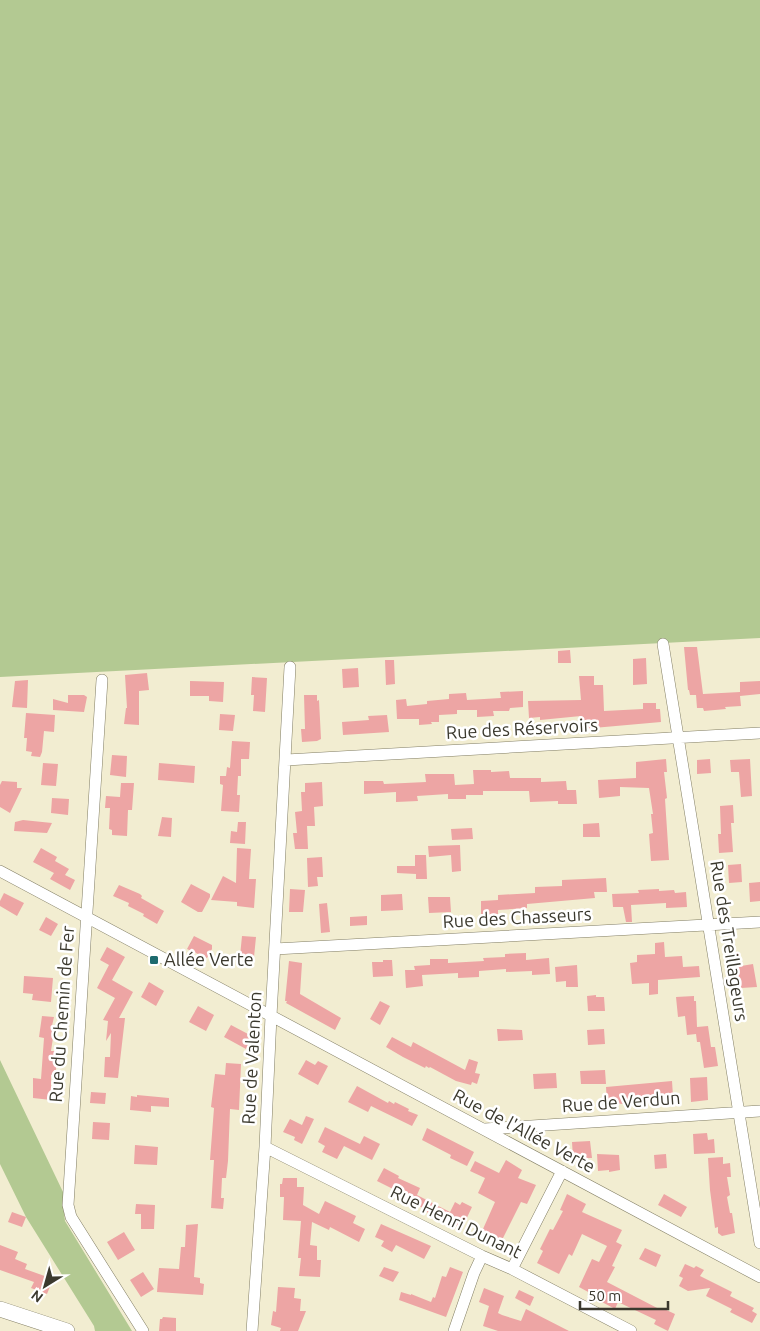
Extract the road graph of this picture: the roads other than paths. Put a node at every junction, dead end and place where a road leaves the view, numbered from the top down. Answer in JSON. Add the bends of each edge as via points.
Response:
{"nodes":[{"id":1,"x":663,"y":644,"type":"dead end"},
{"id":2,"x":290,"y":666,"type":"dead end"},
{"id":3,"x":102,"y":680,"type":"dead end"},
{"id":4,"x":760,"y":733,"type":"edge"},
{"id":5,"x":677,"y":738,"type":"junction"},
{"id":6,"x":286,"y":760,"type":"junction"},
{"id":7,"x":0,"y":871,"type":"edge"},
{"id":8,"x":87,"y":916,"type":"junction"},
{"id":9,"x":760,"y":922,"type":"edge"},
{"id":10,"x":708,"y":925,"type":"junction"},
{"id":11,"x":275,"y":949,"type":"junction"},
{"id":12,"x":271,"y":1016,"type":"junction"},
{"id":13,"x":760,"y":1111,"type":"edge"},
{"id":14,"x":739,"y":1112,"type":"junction"},
{"id":15,"x":484,"y":1129,"type":"junction"},
{"id":16,"x":265,"y":1147,"type":"junction"},
{"id":17,"x":562,"y":1171,"type":"junction"},
{"id":18,"x":760,"y":1243,"type":"edge"},
{"id":19,"x":482,"y":1256,"type":"junction"},
{"id":20,"x":512,"y":1269,"type":"junction"},
{"id":21,"x":760,"y":1277,"type":"edge"},
{"id":22,"x":0,"y":1309,"type":"edge"},
{"id":23,"x":0,"y":1319,"type":"edge"},
{"id":24,"x":33,"y":1331,"type":"edge"},
{"id":25,"x":67,"y":1331,"type":"edge"},
{"id":26,"x":143,"y":1331,"type":"edge"},
{"id":27,"x":252,"y":1331,"type":"edge"},
{"id":28,"x":454,"y":1331,"type":"edge"},
{"id":29,"x":631,"y":1331,"type":"edge"}],
"edges":[{"from":1,"to":5,"type":"street","name":"Rue des Treillageurs"},
{"from":2,"to":6,"type":"street","name":"Rue de Valenton"},
{"from":3,"to":8,"type":"street","name":"Rue du Chemin de Fer"},
{"from":4,"to":5,"type":"street","name":"Rue des Réservoirs"},
{"from":5,"to":6,"type":"street","name":"Rue des Réservoirs"},
{"from":5,"to":10,"type":"street","name":"Rue des Treillageurs"},
{"from":6,"to":11,"type":"street","name":"Rue de Valenton"},
{"from":7,"to":8,"type":"street"},
{"from":8,"to":12,"type":"street"},
{"from":8,"to":26,"type":"street","name":"Rue du Chemin de Fer","via":[[68,1205],[71,1217]]},
{"from":9,"to":10,"type":"street","name":"Rue des Chasseurs"},
{"from":10,"to":11,"type":"street","name":"Rue des Chasseurs"},
{"from":10,"to":14,"type":"street","name":"Rue des Treillageurs"},
{"from":11,"to":12,"type":"street","name":"Rue de Valenton"},
{"from":12,"to":15,"type":"street","name":"Rue de l'Allée Verte"},
{"from":12,"to":16,"type":"street","name":"Rue de Valenton"},
{"from":13,"to":14,"type":"street","name":"Rue de Verdun"},
{"from":14,"to":15,"type":"street","name":"Rue de Verdun"},
{"from":14,"to":18,"type":"street","name":"Rue des Treillageurs"},
{"from":15,"to":17,"type":"street","name":"Rue de l'Allée Verte"},
{"from":16,"to":19,"type":"street","name":"Rue Henri Dunant"},
{"from":16,"to":27,"type":"street","name":"Rue de Valenton"},
{"from":17,"to":20,"type":"street"},
{"from":17,"to":21,"type":"street","name":"Rue de l'Allée Verte"},
{"from":19,"to":20,"type":"street","name":"Rue Henri Dunant"},
{"from":19,"to":28,"type":"street"},
{"from":20,"to":29,"type":"street","name":"Rue Henri Dunant"},
{"from":22,"to":25,"type":"main road"},
{"from":23,"to":24,"type":"main road"}]}
